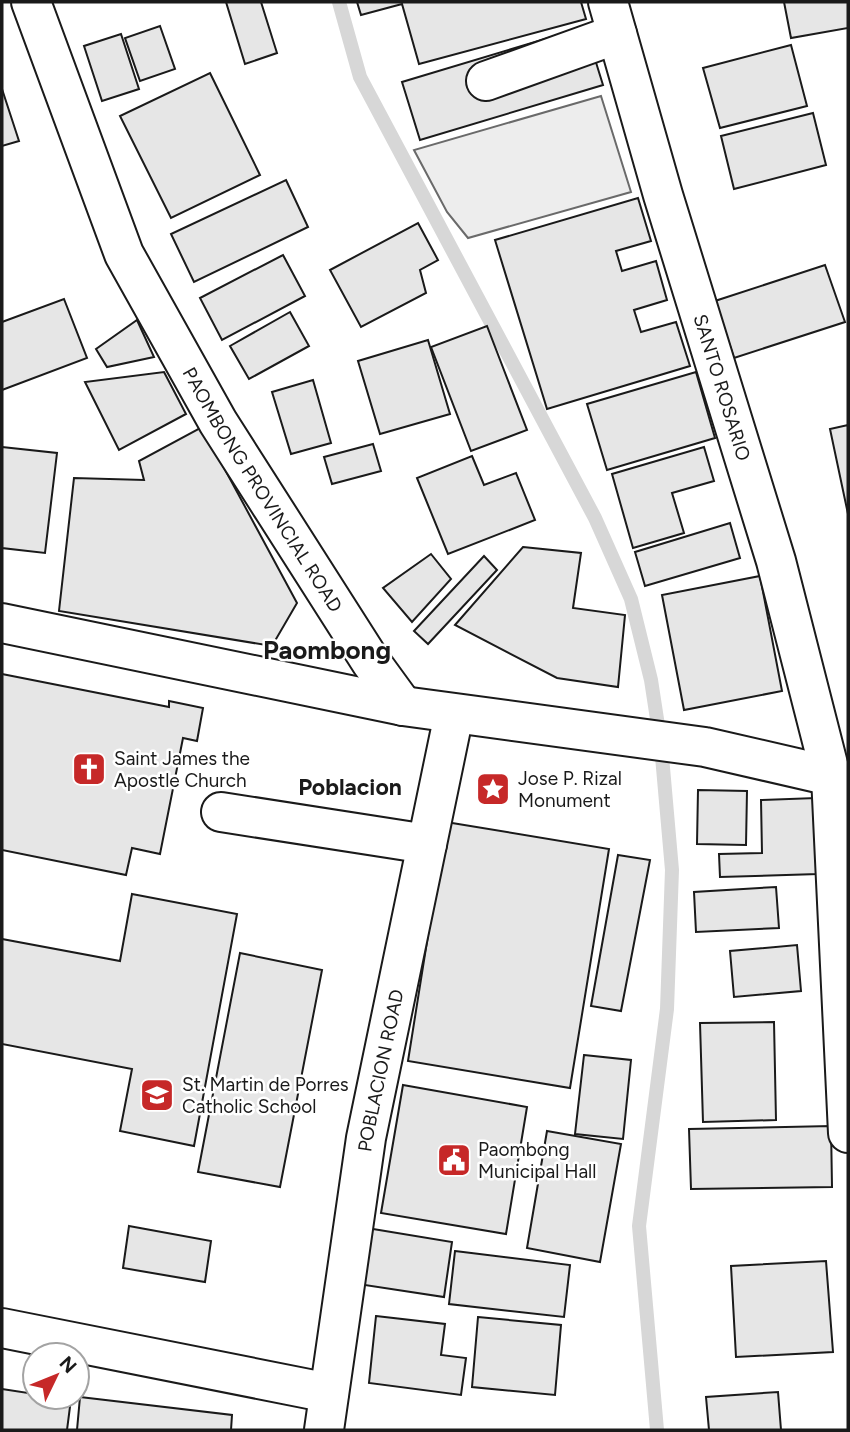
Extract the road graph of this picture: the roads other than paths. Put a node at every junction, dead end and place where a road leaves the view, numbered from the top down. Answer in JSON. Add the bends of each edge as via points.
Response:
{"nodes":[{"id":1,"x":31,"y":2,"type":"edge"},
{"id":2,"x":612,"y":18,"type":"edge"},
{"id":3,"x":486,"y":81,"type":"dead end"},
{"id":4,"x":2,"y":623,"type":"edge"},
{"id":5,"x":403,"y":706,"type":"junction"},
{"id":6,"x":454,"y":714,"type":"junction"},
{"id":7,"x":840,"y":779,"type":"edge"},
{"id":8,"x":221,"y":812,"type":"dead end"},
{"id":9,"x":427,"y":844,"type":"junction"},
{"id":10,"x":848,"y":1133,"type":"edge"},
{"id":11,"x":2,"y":1328,"type":"edge"},
{"id":12,"x":329,"y":1393,"type":"junction"},
{"id":13,"x":324,"y":1430,"type":"edge"}],
"edges":[{"from":1,"to":5,"type":"street","name":"PAOMBONG PROVINCIAL ROAD","via":[[124,254],[218,422],[370,662]]},
{"from":2,"to":3,"type":"street"},
{"from":2,"to":7,"type":"street","name":"SANTO ROSARIO"},
{"from":4,"to":5,"type":"street"},
{"from":5,"to":6,"type":"street"},
{"from":6,"to":7,"type":"street","via":[[705,747]]},
{"from":6,"to":9,"type":"street","name":"POBLACION ROAD"},
{"from":7,"to":10,"type":"street","name":"SANTO ROSARIO"},
{"from":8,"to":9,"type":"street"},
{"from":9,"to":12,"type":"street","name":"POBLACION ROAD","via":[[366,1138]]},
{"from":11,"to":12,"type":"street"},
{"from":12,"to":13,"type":"street","name":"POBLACION ROAD"}]}
